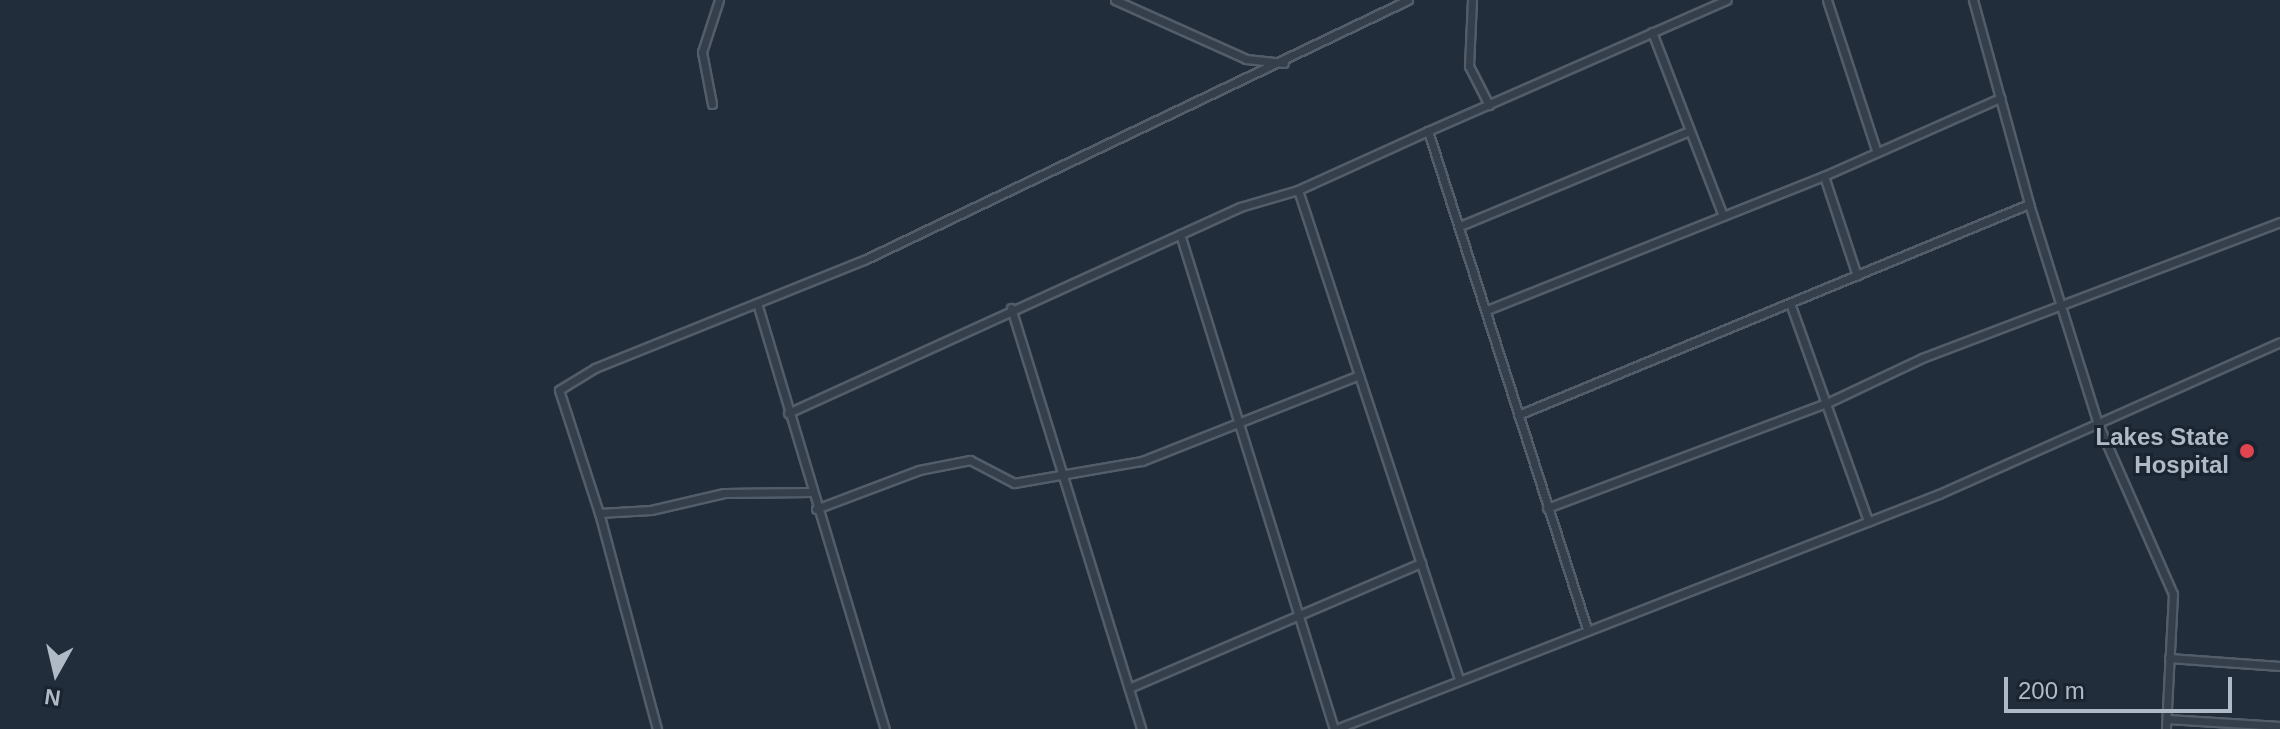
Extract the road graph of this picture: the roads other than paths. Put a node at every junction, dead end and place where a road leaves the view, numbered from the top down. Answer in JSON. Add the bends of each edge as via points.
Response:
{"nodes":[{"id":1,"x":719,"y":0,"type":"edge"},
{"id":2,"x":1115,"y":0,"type":"edge"},
{"id":3,"x":1408,"y":0,"type":"edge"},
{"id":4,"x":1472,"y":0,"type":"edge"},
{"id":5,"x":1727,"y":0,"type":"edge"},
{"id":6,"x":1827,"y":0,"type":"edge"},
{"id":7,"x":1973,"y":0,"type":"edge"},
{"id":8,"x":1652,"y":32,"type":"junction"},
{"id":9,"x":1285,"y":63,"type":"junction"},
{"id":10,"x":2000,"y":98,"type":"junction"},
{"id":11,"x":712,"y":104,"type":"dead end"},
{"id":12,"x":1489,"y":105,"type":"junction"},
{"id":13,"x":1428,"y":131,"type":"junction"},
{"id":14,"x":1689,"y":131,"type":"junction"},
{"id":15,"x":1876,"y":150,"type":"junction"},
{"id":16,"x":1824,"y":176,"type":"junction"},
{"id":17,"x":1298,"y":190,"type":"junction"},
{"id":18,"x":2029,"y":204,"type":"junction"},
{"id":19,"x":1723,"y":216,"type":"junction"},
{"id":20,"x":2280,"y":222,"type":"edge"},
{"id":21,"x":1460,"y":226,"type":"junction"},
{"id":22,"x":1180,"y":234,"type":"junction"},
{"id":23,"x":1857,"y":276,"type":"junction"},
{"id":24,"x":757,"y":303,"type":"junction"},
{"id":25,"x":1790,"y":303,"type":"junction"},
{"id":26,"x":1011,"y":308,"type":"junction"},
{"id":27,"x":2061,"y":308,"type":"junction"},
{"id":28,"x":1487,"y":310,"type":"junction"},
{"id":29,"x":2280,"y":342,"type":"edge"},
{"id":30,"x":1359,"y":375,"type":"junction"},
{"id":31,"x":1827,"y":403,"type":"junction"},
{"id":32,"x":788,"y":413,"type":"junction"},
{"id":33,"x":1518,"y":415,"type":"junction"},
{"id":34,"x":1239,"y":420,"type":"junction"},
{"id":35,"x":2098,"y":424,"type":"junction"},
{"id":36,"x":1064,"y":478,"type":"junction"},
{"id":37,"x":811,"y":492,"type":"junction"},
{"id":38,"x":1547,"y":508,"type":"junction"},
{"id":39,"x":816,"y":509,"type":"junction"},
{"id":40,"x":599,"y":513,"type":"junction"},
{"id":41,"x":1868,"y":521,"type":"junction"},
{"id":42,"x":1421,"y":563,"type":"junction"},
{"id":43,"x":1300,"y":617,"type":"junction"},
{"id":44,"x":1587,"y":629,"type":"junction"},
{"id":45,"x":2169,"y":658,"type":"junction"},
{"id":46,"x":2280,"y":666,"type":"edge"},
{"id":47,"x":1459,"y":679,"type":"junction"},
{"id":48,"x":1129,"y":688,"type":"junction"},
{"id":49,"x":2167,"y":719,"type":"junction"},
{"id":50,"x":2280,"y":726,"type":"edge"},
{"id":51,"x":657,"y":729,"type":"edge"},
{"id":52,"x":885,"y":729,"type":"edge"},
{"id":53,"x":1141,"y":729,"type":"edge"},
{"id":54,"x":1335,"y":729,"type":"edge"},
{"id":55,"x":2166,"y":729,"type":"edge"}],
"edges":[{"from":1,"to":11,"type":"street","via":[[702,52]]},
{"from":2,"to":9,"type":"street","via":[[1246,59]]},
{"from":3,"to":9,"type":"street"},
{"from":4,"to":12,"type":"street","via":[[1469,66]]},
{"from":5,"to":8,"type":"street"},
{"from":6,"to":15,"type":"street"},
{"from":7,"to":10,"type":"street"},
{"from":8,"to":12,"type":"street"},
{"from":8,"to":14,"type":"street"},
{"from":9,"to":24,"type":"street","via":[[864,260]]},
{"from":10,"to":15,"type":"street"},
{"from":10,"to":18,"type":"street"},
{"from":12,"to":13,"type":"street"},
{"from":13,"to":17,"type":"street"},
{"from":13,"to":21,"type":"street"},
{"from":14,"to":19,"type":"street"},
{"from":14,"to":21,"type":"street"},
{"from":15,"to":16,"type":"street"},
{"from":16,"to":19,"type":"street"},
{"from":16,"to":23,"type":"street"},
{"from":17,"to":22,"type":"street","via":[[1240,207]]},
{"from":17,"to":30,"type":"street"},
{"from":18,"to":23,"type":"street"},
{"from":18,"to":27,"type":"street"},
{"from":19,"to":28,"type":"street"},
{"from":20,"to":27,"type":"street"},
{"from":21,"to":28,"type":"street"},
{"from":22,"to":26,"type":"street"},
{"from":22,"to":34,"type":"street"},
{"from":23,"to":25,"type":"street"},
{"from":24,"to":32,"type":"street"},
{"from":24,"to":40,"type":"street","via":[[595,368],[559,390]]},
{"from":25,"to":31,"type":"street"},
{"from":25,"to":33,"type":"street"},
{"from":26,"to":32,"type":"street"},
{"from":26,"to":36,"type":"street"},
{"from":27,"to":31,"type":"street","via":[[1922,358]]},
{"from":27,"to":35,"type":"street"},
{"from":28,"to":33,"type":"street"},
{"from":29,"to":35,"type":"street"},
{"from":30,"to":34,"type":"street"},
{"from":30,"to":42,"type":"street"},
{"from":31,"to":38,"type":"street"},
{"from":31,"to":41,"type":"street"},
{"from":32,"to":37,"type":"street"},
{"from":33,"to":38,"type":"street"},
{"from":34,"to":36,"type":"street","via":[[1142,461]]},
{"from":34,"to":43,"type":"street"},
{"from":35,"to":41,"type":"street"},
{"from":35,"to":45,"type":"street","via":[[2173,594]]},
{"from":36,"to":39,"type":"street","via":[[1014,483],[970,460],[919,470]]},
{"from":36,"to":48,"type":"street"},
{"from":37,"to":39,"type":"street"},
{"from":37,"to":40,"type":"street","via":[[724,493],[651,510]]},
{"from":38,"to":44,"type":"street"},
{"from":39,"to":52,"type":"street"},
{"from":40,"to":51,"type":"street"},
{"from":41,"to":44,"type":"street"},
{"from":42,"to":43,"type":"street"},
{"from":42,"to":47,"type":"street"},
{"from":43,"to":48,"type":"street"},
{"from":43,"to":54,"type":"street"},
{"from":44,"to":47,"type":"street"},
{"from":45,"to":46,"type":"street"},
{"from":45,"to":49,"type":"street"},
{"from":47,"to":54,"type":"street"},
{"from":48,"to":53,"type":"street"},
{"from":49,"to":50,"type":"street"},
{"from":49,"to":55,"type":"street"}]}
